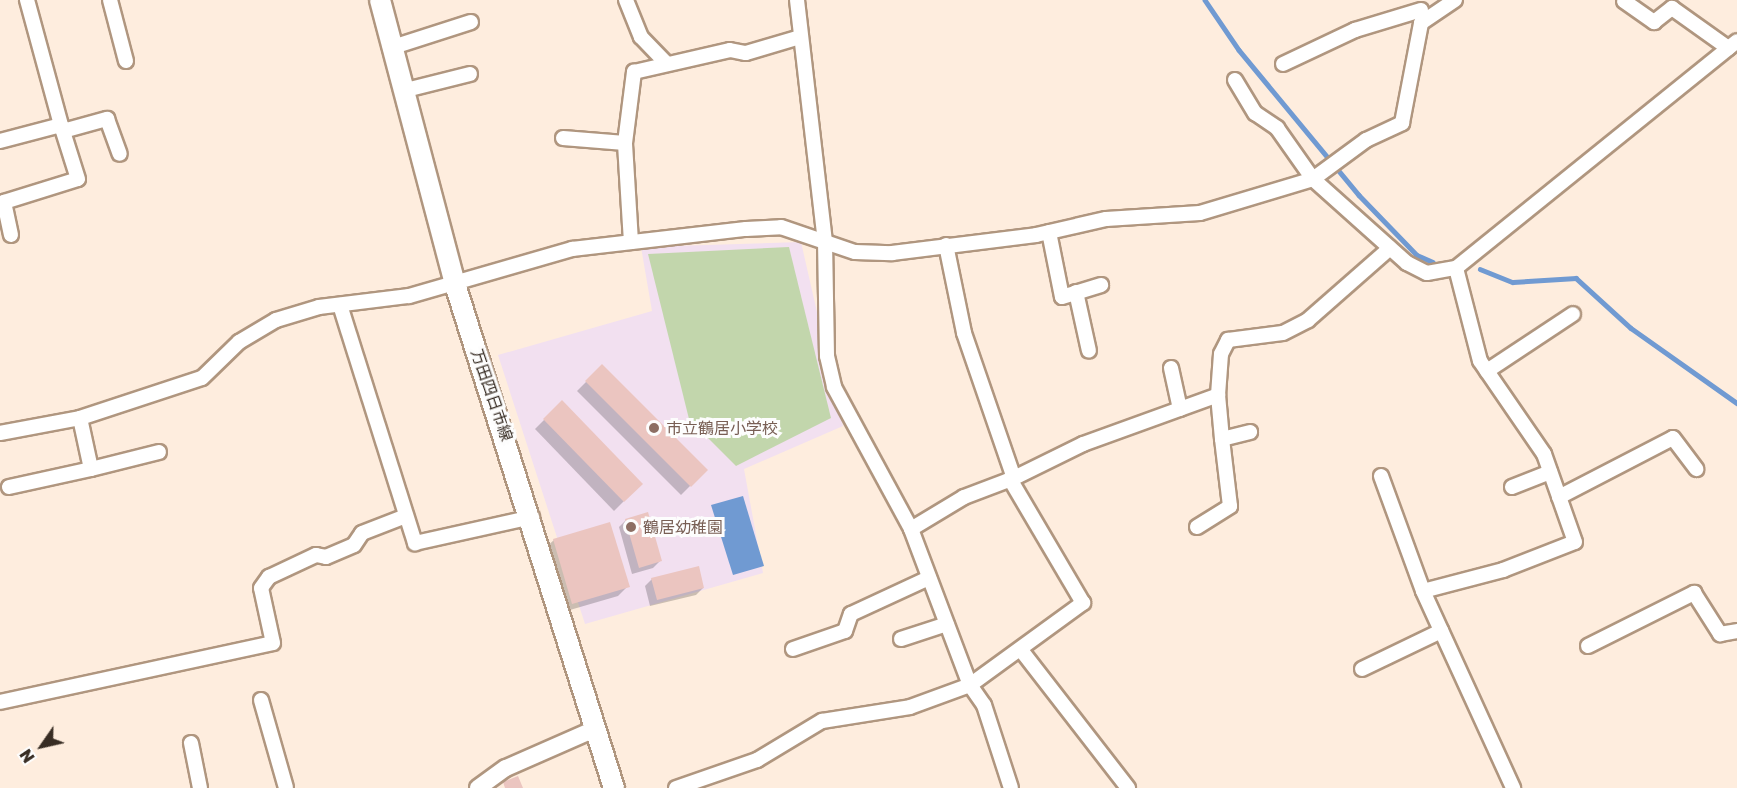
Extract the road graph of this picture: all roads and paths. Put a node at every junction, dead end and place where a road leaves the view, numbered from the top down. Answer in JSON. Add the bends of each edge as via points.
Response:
{"nodes":[{"id":1,"x":27,"y":0,"type":"edge"},
{"id":2,"x":110,"y":0,"type":"edge"},
{"id":3,"x":380,"y":0,"type":"edge"},
{"id":4,"x":626,"y":0,"type":"edge"},
{"id":5,"x":797,"y":0,"type":"edge"},
{"id":6,"x":1455,"y":0,"type":"edge"},
{"id":7,"x":1624,"y":2,"type":"dead end"},
{"id":8,"x":1421,"y":10,"type":"edge"},
{"id":9,"x":471,"y":22,"type":"dead end"},
{"id":10,"x":800,"y":37,"type":"junction"},
{"id":11,"x":1733,"y":45,"type":"edge"},
{"id":12,"x":390,"y":48,"type":"junction"},
{"id":13,"x":126,"y":61,"type":"dead end"},
{"id":14,"x":667,"y":64,"type":"junction"},
{"id":15,"x":1283,"y":64,"type":"dead end"},
{"id":16,"x":470,"y":74,"type":"dead end"},
{"id":17,"x":1235,"y":80,"type":"dead end"},
{"id":18,"x":402,"y":91,"type":"junction"},
{"id":19,"x":62,"y":128,"type":"junction"},
{"id":20,"x":563,"y":138,"type":"dead end"},
{"id":21,"x":0,"y":141,"type":"edge"},
{"id":22,"x":625,"y":143,"type":"junction"},
{"id":23,"x":120,"y":154,"type":"dead end"},
{"id":24,"x":1313,"y":179,"type":"junction"},
{"id":25,"x":1049,"y":232,"type":"junction"},
{"id":26,"x":11,"y":235,"type":"dead end"},
{"id":27,"x":631,"y":242,"type":"junction"},
{"id":28,"x":825,"y":242,"type":"junction"},
{"id":29,"x":946,"y":245,"type":"junction"},
{"id":30,"x":1390,"y":248,"type":"junction"},
{"id":31,"x":1456,"y":268,"type":"junction"},
{"id":32,"x":454,"y":281,"type":"junction"},
{"id":33,"x":1101,"y":285,"type":"dead end"},
{"id":34,"x":1076,"y":292,"type":"junction"},
{"id":35,"x":340,"y":305,"type":"junction"},
{"id":36,"x":1573,"y":314,"type":"dead end"},
{"id":37,"x":1089,"y":351,"type":"dead end"},
{"id":38,"x":1171,"y":368,"type":"dead end"},
{"id":39,"x":1486,"y":371,"type":"junction"},
{"id":40,"x":1218,"y":396,"type":"junction"},
{"id":41,"x":1180,"y":409,"type":"junction"},
{"id":42,"x":80,"y":418,"type":"junction"},
{"id":43,"x":1250,"y":432,"type":"dead end"},
{"id":44,"x":0,"y":433,"type":"edge"},
{"id":45,"x":1222,"y":440,"type":"junction"},
{"id":46,"x":159,"y":452,"type":"dead end"},
{"id":47,"x":1696,"y":469,"type":"dead end"},
{"id":48,"x":91,"y":470,"type":"junction"},
{"id":49,"x":1550,"y":472,"type":"junction"},
{"id":50,"x":1381,"y":476,"type":"dead end"},
{"id":51,"x":1012,"y":478,"type":"junction"},
{"id":52,"x":9,"y":487,"type":"dead end"},
{"id":53,"x":1512,"y":487,"type":"dead end"},
{"id":54,"x":1559,"y":497,"type":"junction"},
{"id":55,"x":406,"y":516,"type":"junction"},
{"id":56,"x":532,"y":517,"type":"junction"},
{"id":57,"x":1197,"y":527,"type":"dead end"},
{"id":58,"x":911,"y":529,"type":"junction"},
{"id":59,"x":929,"y":578,"type":"junction"},
{"id":60,"x":1423,"y":591,"type":"junction"},
{"id":61,"x":947,"y":624,"type":"junction"},
{"id":62,"x":1441,"y":631,"type":"junction"},
{"id":63,"x":1737,"y":631,"type":"edge"},
{"id":64,"x":901,"y":639,"type":"dead end"},
{"id":65,"x":1588,"y":646,"type":"dead end"},
{"id":66,"x":793,"y":649,"type":"dead end"},
{"id":67,"x":1021,"y":650,"type":"junction"},
{"id":68,"x":1362,"y":669,"type":"dead end"},
{"id":69,"x":970,"y":685,"type":"junction"},
{"id":70,"x":261,"y":700,"type":"dead end"},
{"id":71,"x":0,"y":702,"type":"edge"},
{"id":72,"x":595,"y":729,"type":"junction"},
{"id":73,"x":191,"y":743,"type":"dead end"},
{"id":74,"x":200,"y":788,"type":"edge"},
{"id":75,"x":286,"y":788,"type":"edge"},
{"id":76,"x":478,"y":788,"type":"edge"},
{"id":77,"x":614,"y":788,"type":"edge"},
{"id":78,"x":676,"y":788,"type":"edge"},
{"id":79,"x":1011,"y":788,"type":"edge"},
{"id":80,"x":1128,"y":788,"type":"edge"},
{"id":81,"x":1513,"y":788,"type":"edge"}],
"edges":[{"from":1,"to":19,"type":"street"},
{"from":2,"to":13,"type":"street"},
{"from":3,"to":12,"type":"main road","name":"万田四日市線"},
{"from":4,"to":14,"type":"street","via":[[641,37]]},
{"from":5,"to":10,"type":"street"},
{"from":6,"to":8,"type":"street"},
{"from":7,"to":11,"type":"street","via":[[1654,22],[1672,8]]},
{"from":8,"to":15,"type":"street","via":[[1355,30]]},
{"from":8,"to":24,"type":"street","via":[[1402,123]]},
{"from":9,"to":12,"type":"street"},
{"from":10,"to":14,"type":"street","via":[[746,53],[730,50]]},
{"from":10,"to":28,"type":"street"},
{"from":11,"to":31,"type":"street"},
{"from":12,"to":18,"type":"main road","name":"万田四日市線"},
{"from":14,"to":22,"type":"street","via":[[634,72]]},
{"from":16,"to":18,"type":"street"},
{"from":17,"to":24,"type":"street","via":[[1255,113],[1277,128]]},
{"from":18,"to":32,"type":"main road","name":"万田四日市線"},
{"from":19,"to":21,"type":"street"},
{"from":19,"to":23,"type":"street","via":[[107,119]]},
{"from":19,"to":26,"type":"street","via":[[78,179],[4,202]]},
{"from":20,"to":22,"type":"street"},
{"from":22,"to":27,"type":"street"},
{"from":24,"to":25,"type":"street","via":[[1200,213],[1106,219]]},
{"from":24,"to":30,"type":"street"},
{"from":25,"to":29,"type":"street"},
{"from":25,"to":34,"type":"street","via":[[1062,297]]},
{"from":27,"to":28,"type":"street","via":[[782,227]]},
{"from":27,"to":32,"type":"street","via":[[572,249]]},
{"from":28,"to":29,"type":"street","via":[[855,252],[892,254]]},
{"from":28,"to":58,"type":"street","via":[[827,356],[834,387]]},
{"from":29,"to":51,"type":"street","via":[[964,333]]},
{"from":30,"to":31,"type":"street","via":[[1427,273]]},
{"from":30,"to":40,"type":"street","via":[[1308,320],[1273,335],[1228,340],[1221,354]]},
{"from":31,"to":39,"type":"street"},
{"from":32,"to":35,"type":"street","via":[[409,296]]},
{"from":32,"to":56,"type":"main road","name":"万田四日市線"},
{"from":33,"to":34,"type":"street"},
{"from":34,"to":37,"type":"street"},
{"from":35,"to":42,"type":"street","via":[[276,320],[239,342],[202,378]]},
{"from":35,"to":55,"type":"street"},
{"from":36,"to":39,"type":"street"},
{"from":38,"to":41,"type":"street"},
{"from":39,"to":49,"type":"street"},
{"from":40,"to":41,"type":"street"},
{"from":40,"to":45,"type":"street"},
{"from":41,"to":51,"type":"street","via":[[1083,444]]},
{"from":42,"to":44,"type":"street"},
{"from":42,"to":48,"type":"street"},
{"from":43,"to":45,"type":"street"},
{"from":45,"to":57,"type":"street","via":[[1230,506]]},
{"from":46,"to":48,"type":"street"},
{"from":47,"to":54,"type":"street","via":[[1672,438]]},
{"from":48,"to":52,"type":"street"},
{"from":49,"to":53,"type":"street"},
{"from":49,"to":54,"type":"street"},
{"from":50,"to":60,"type":"street"},
{"from":51,"to":58,"type":"street","via":[[964,497]]},
{"from":51,"to":67,"type":"street","via":[[1083,603]]},
{"from":54,"to":60,"type":"street","via":[[1575,542],[1503,570]]},
{"from":55,"to":56,"type":"street","via":[[415,543]]},
{"from":55,"to":71,"type":"street","via":[[363,534],[354,545],[326,557],[316,555],[269,577],[261,588],[273,644]]},
{"from":56,"to":72,"type":"main road","name":"万田四日市線"},
{"from":58,"to":59,"type":"street"},
{"from":59,"to":61,"type":"street"},
{"from":59,"to":66,"type":"street","via":[[852,614],[845,631]]},
{"from":60,"to":62,"type":"street"},
{"from":61,"to":64,"type":"street"},
{"from":61,"to":69,"type":"street"},
{"from":62,"to":68,"type":"street"},
{"from":62,"to":81,"type":"street"},
{"from":63,"to":65,"type":"street","via":[[1720,634],[1694,593]]},
{"from":67,"to":69,"type":"street"},
{"from":67,"to":80,"type":"street"},
{"from":69,"to":78,"type":"street","via":[[910,707],[822,721],[757,760]]},
{"from":69,"to":79,"type":"street","via":[[984,705]]},
{"from":70,"to":75,"type":"street"},
{"from":72,"to":76,"type":"street","via":[[506,768]]},
{"from":72,"to":77,"type":"main road","name":"万田四日市線"},
{"from":73,"to":74,"type":"street"}]}
